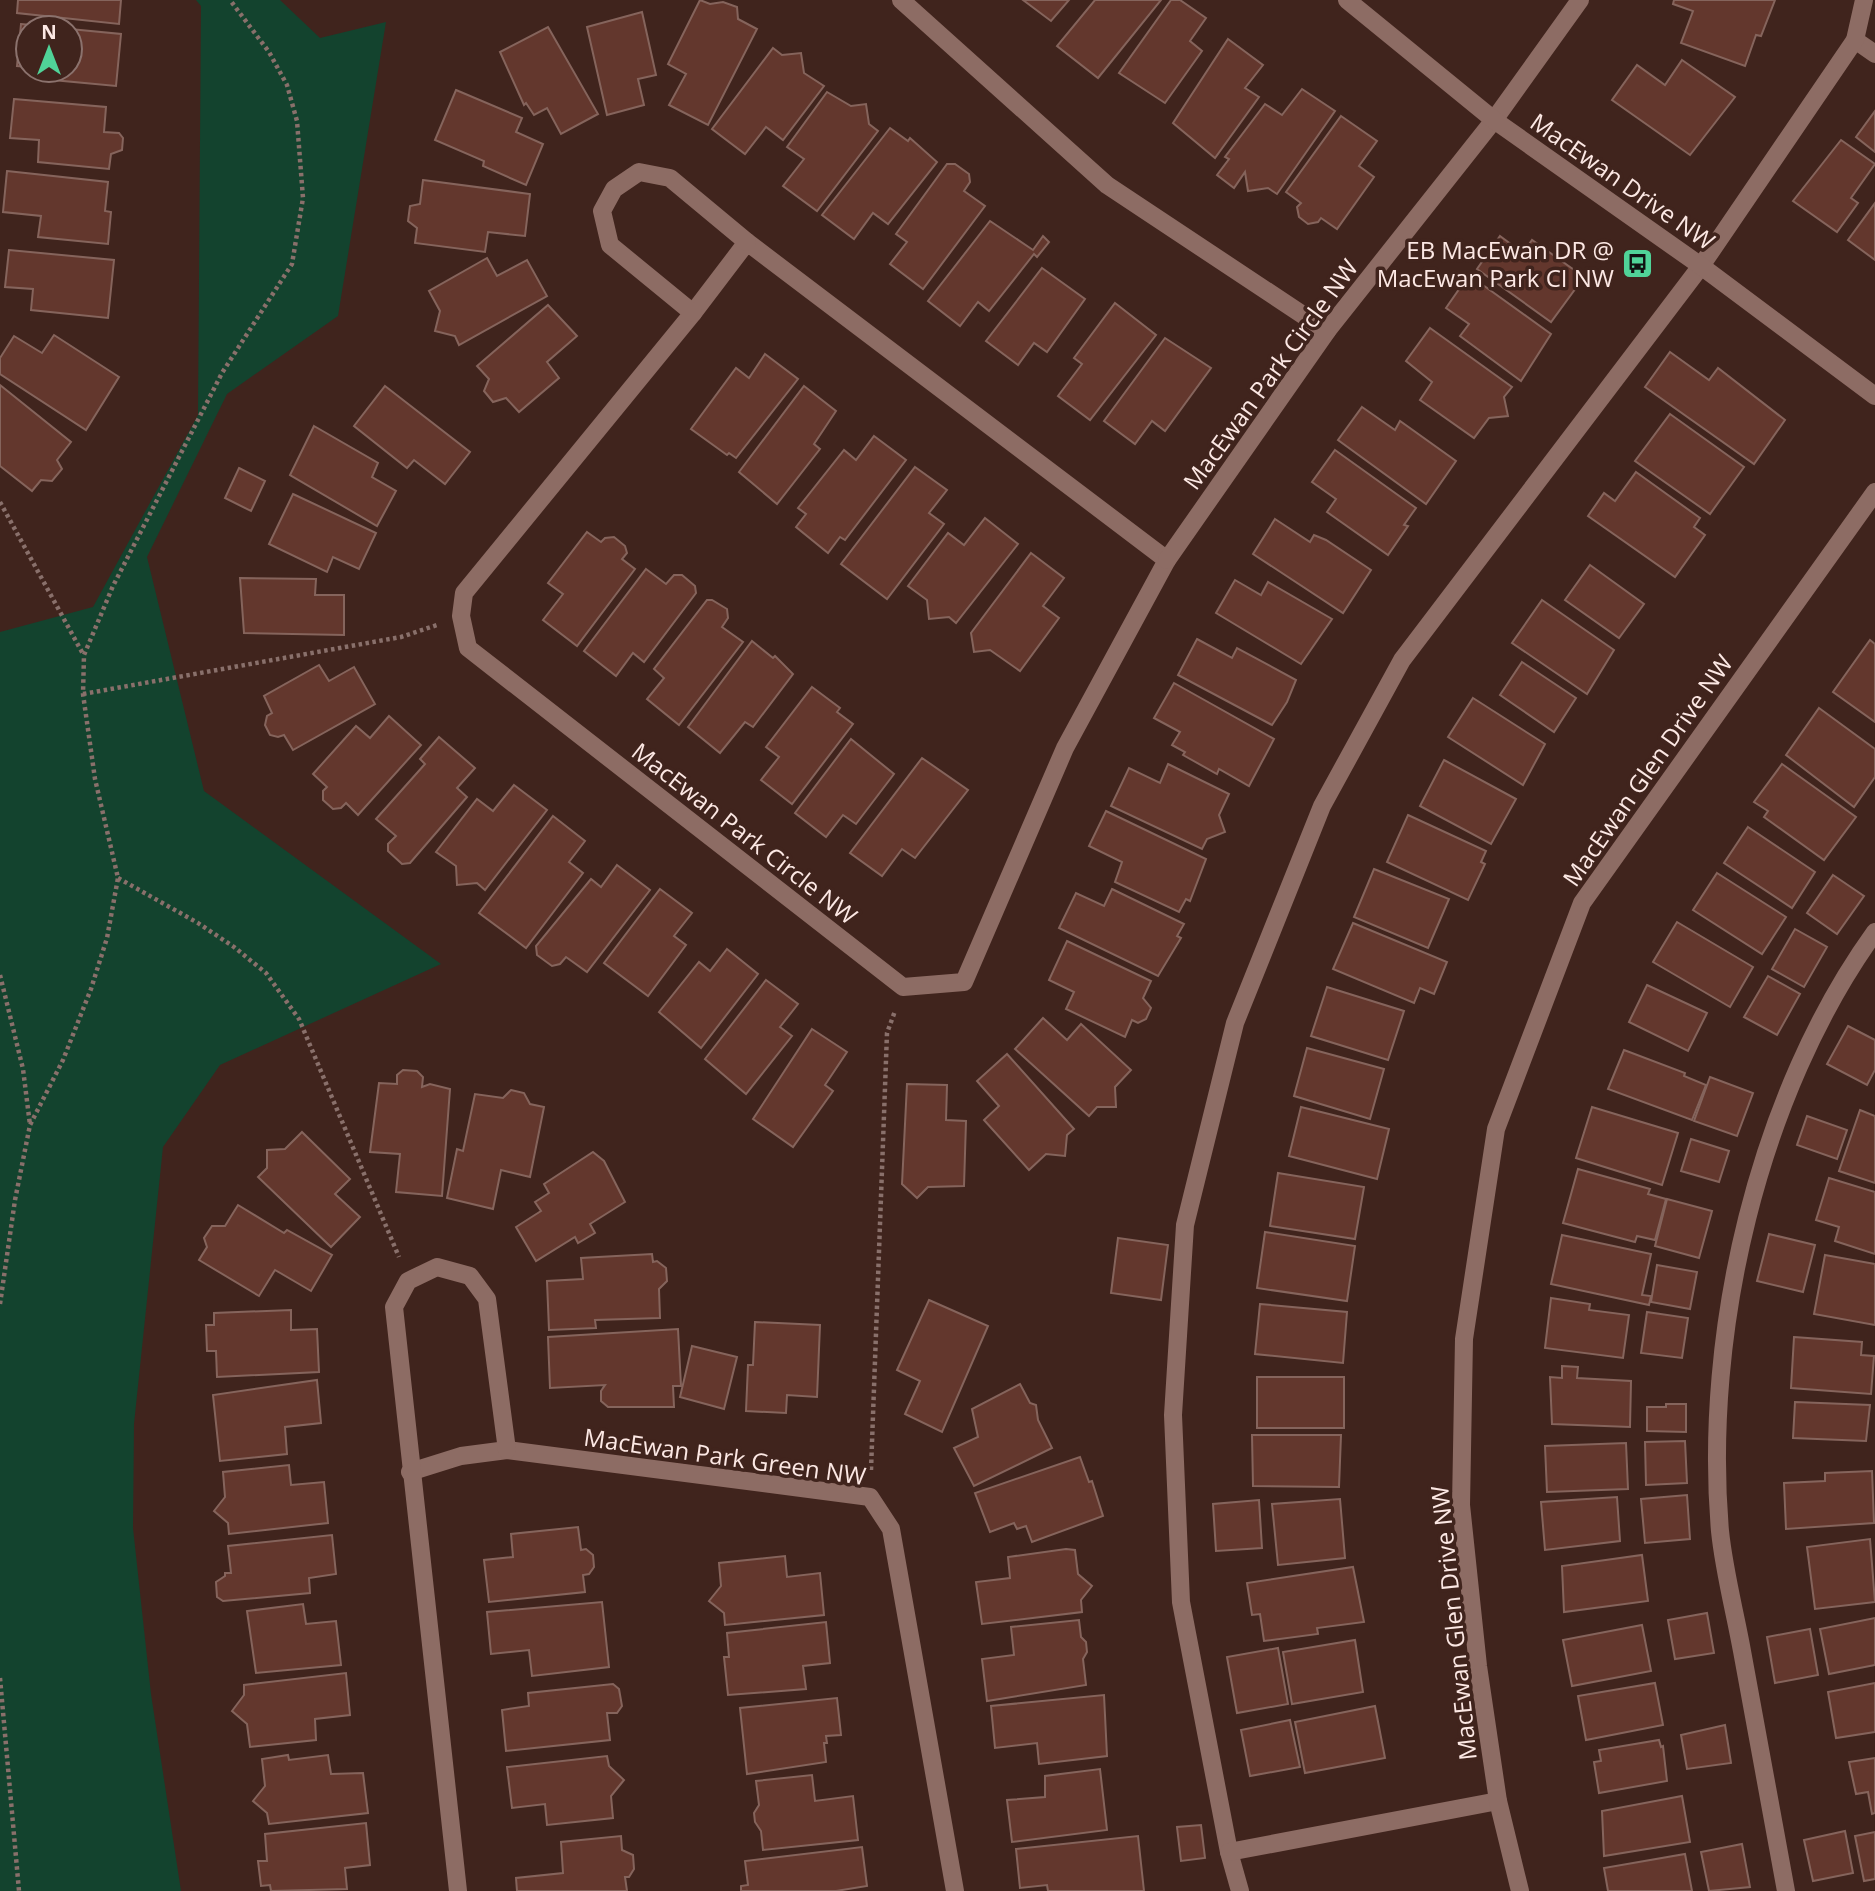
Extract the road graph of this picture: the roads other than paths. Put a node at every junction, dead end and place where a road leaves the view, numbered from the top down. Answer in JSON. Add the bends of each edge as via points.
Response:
{"nodes":[{"id":1,"x":901,"y":0,"type":"edge"},
{"id":2,"x":1347,"y":0,"type":"edge"},
{"id":3,"x":1580,"y":0,"type":"edge"},
{"id":4,"x":1864,"y":0,"type":"edge"},
{"id":5,"x":1855,"y":40,"type":"junction"},
{"id":6,"x":1875,"y":54,"type":"edge"},
{"id":7,"x":1494,"y":120,"type":"junction"},
{"id":8,"x":747,"y":242,"type":"junction"},
{"id":9,"x":1702,"y":266,"type":"junction"},
{"id":10,"x":693,"y":313,"type":"junction"},
{"id":11,"x":1327,"y":331,"type":"junction"},
{"id":12,"x":1875,"y":396,"type":"edge"},
{"id":13,"x":1875,"y":492,"type":"edge"},
{"id":14,"x":1167,"y":560,"type":"junction"},
{"id":15,"x":1875,"y":932,"type":"edge"},
{"id":16,"x":507,"y":1450,"type":"junction"},
{"id":17,"x":411,"y":1472,"type":"junction"},
{"id":18,"x":1498,"y":1801,"type":"junction"},
{"id":19,"x":1229,"y":1852,"type":"junction"},
{"id":20,"x":458,"y":1891,"type":"edge"},
{"id":21,"x":955,"y":1891,"type":"edge"},
{"id":22,"x":1240,"y":1891,"type":"edge"},
{"id":23,"x":1520,"y":1891,"type":"edge"},
{"id":24,"x":1786,"y":1891,"type":"edge"}],
"edges":[{"from":1,"to":11,"type":"street","via":[[1107,185]]},
{"from":2,"to":7,"type":"street","name":"MacEwan Drive NW"},
{"from":3,"to":7,"type":"street","name":"MacEwan Park Circle NW"},
{"from":4,"to":5,"type":"street"},
{"from":5,"to":6,"type":"street"},
{"from":5,"to":9,"type":"street"},
{"from":7,"to":9,"type":"street","name":"MacEwan Drive NW"},
{"from":7,"to":11,"type":"street","name":"MacEwan Park Circle NW"},
{"from":8,"to":10,"type":"street"},
{"from":8,"to":10,"type":"street","via":[[670,178],[639,172],[614,189],[602,211],[610,245]]},
{"from":8,"to":14,"type":"street"},
{"from":9,"to":12,"type":"street","name":"MacEwan Drive NW"},
{"from":9,"to":19,"type":"street","via":[[1402,660],[1322,806],[1236,1023],[1185,1225],[1173,1415],[1181,1602]]},
{"from":10,"to":14,"type":"street","name":"MacEwan Park Circle NW","via":[[464,593],[461,616],[468,648],[903,987],[964,982],[1065,748]]},
{"from":11,"to":14,"type":"street","name":"MacEwan Park Circle NW"},
{"from":13,"to":18,"type":"street","name":"MacEwan Glen Drive NW","via":[[1582,902],[1496,1129],[1464,1339],[1461,1505]]},
{"from":15,"to":24,"type":"street","via":[[1811,1039],[1776,1129],[1742,1235],[1721,1365],[1715,1450],[1720,1534]]},
{"from":16,"to":17,"type":"street","name":"MacEwan Park Green NW","via":[[461,1456]]},
{"from":16,"to":17,"type":"street","via":[[488,1299],[470,1276],[437,1266],[408,1280],[394,1307]]},
{"from":16,"to":21,"type":"street","name":"MacEwan Park Green NW","via":[[870,1497],[891,1529]]},
{"from":17,"to":20,"type":"street"},
{"from":18,"to":19,"type":"street"},
{"from":18,"to":23,"type":"street","name":"MacEwan Glen Drive NW"},
{"from":19,"to":22,"type":"street"}]}
